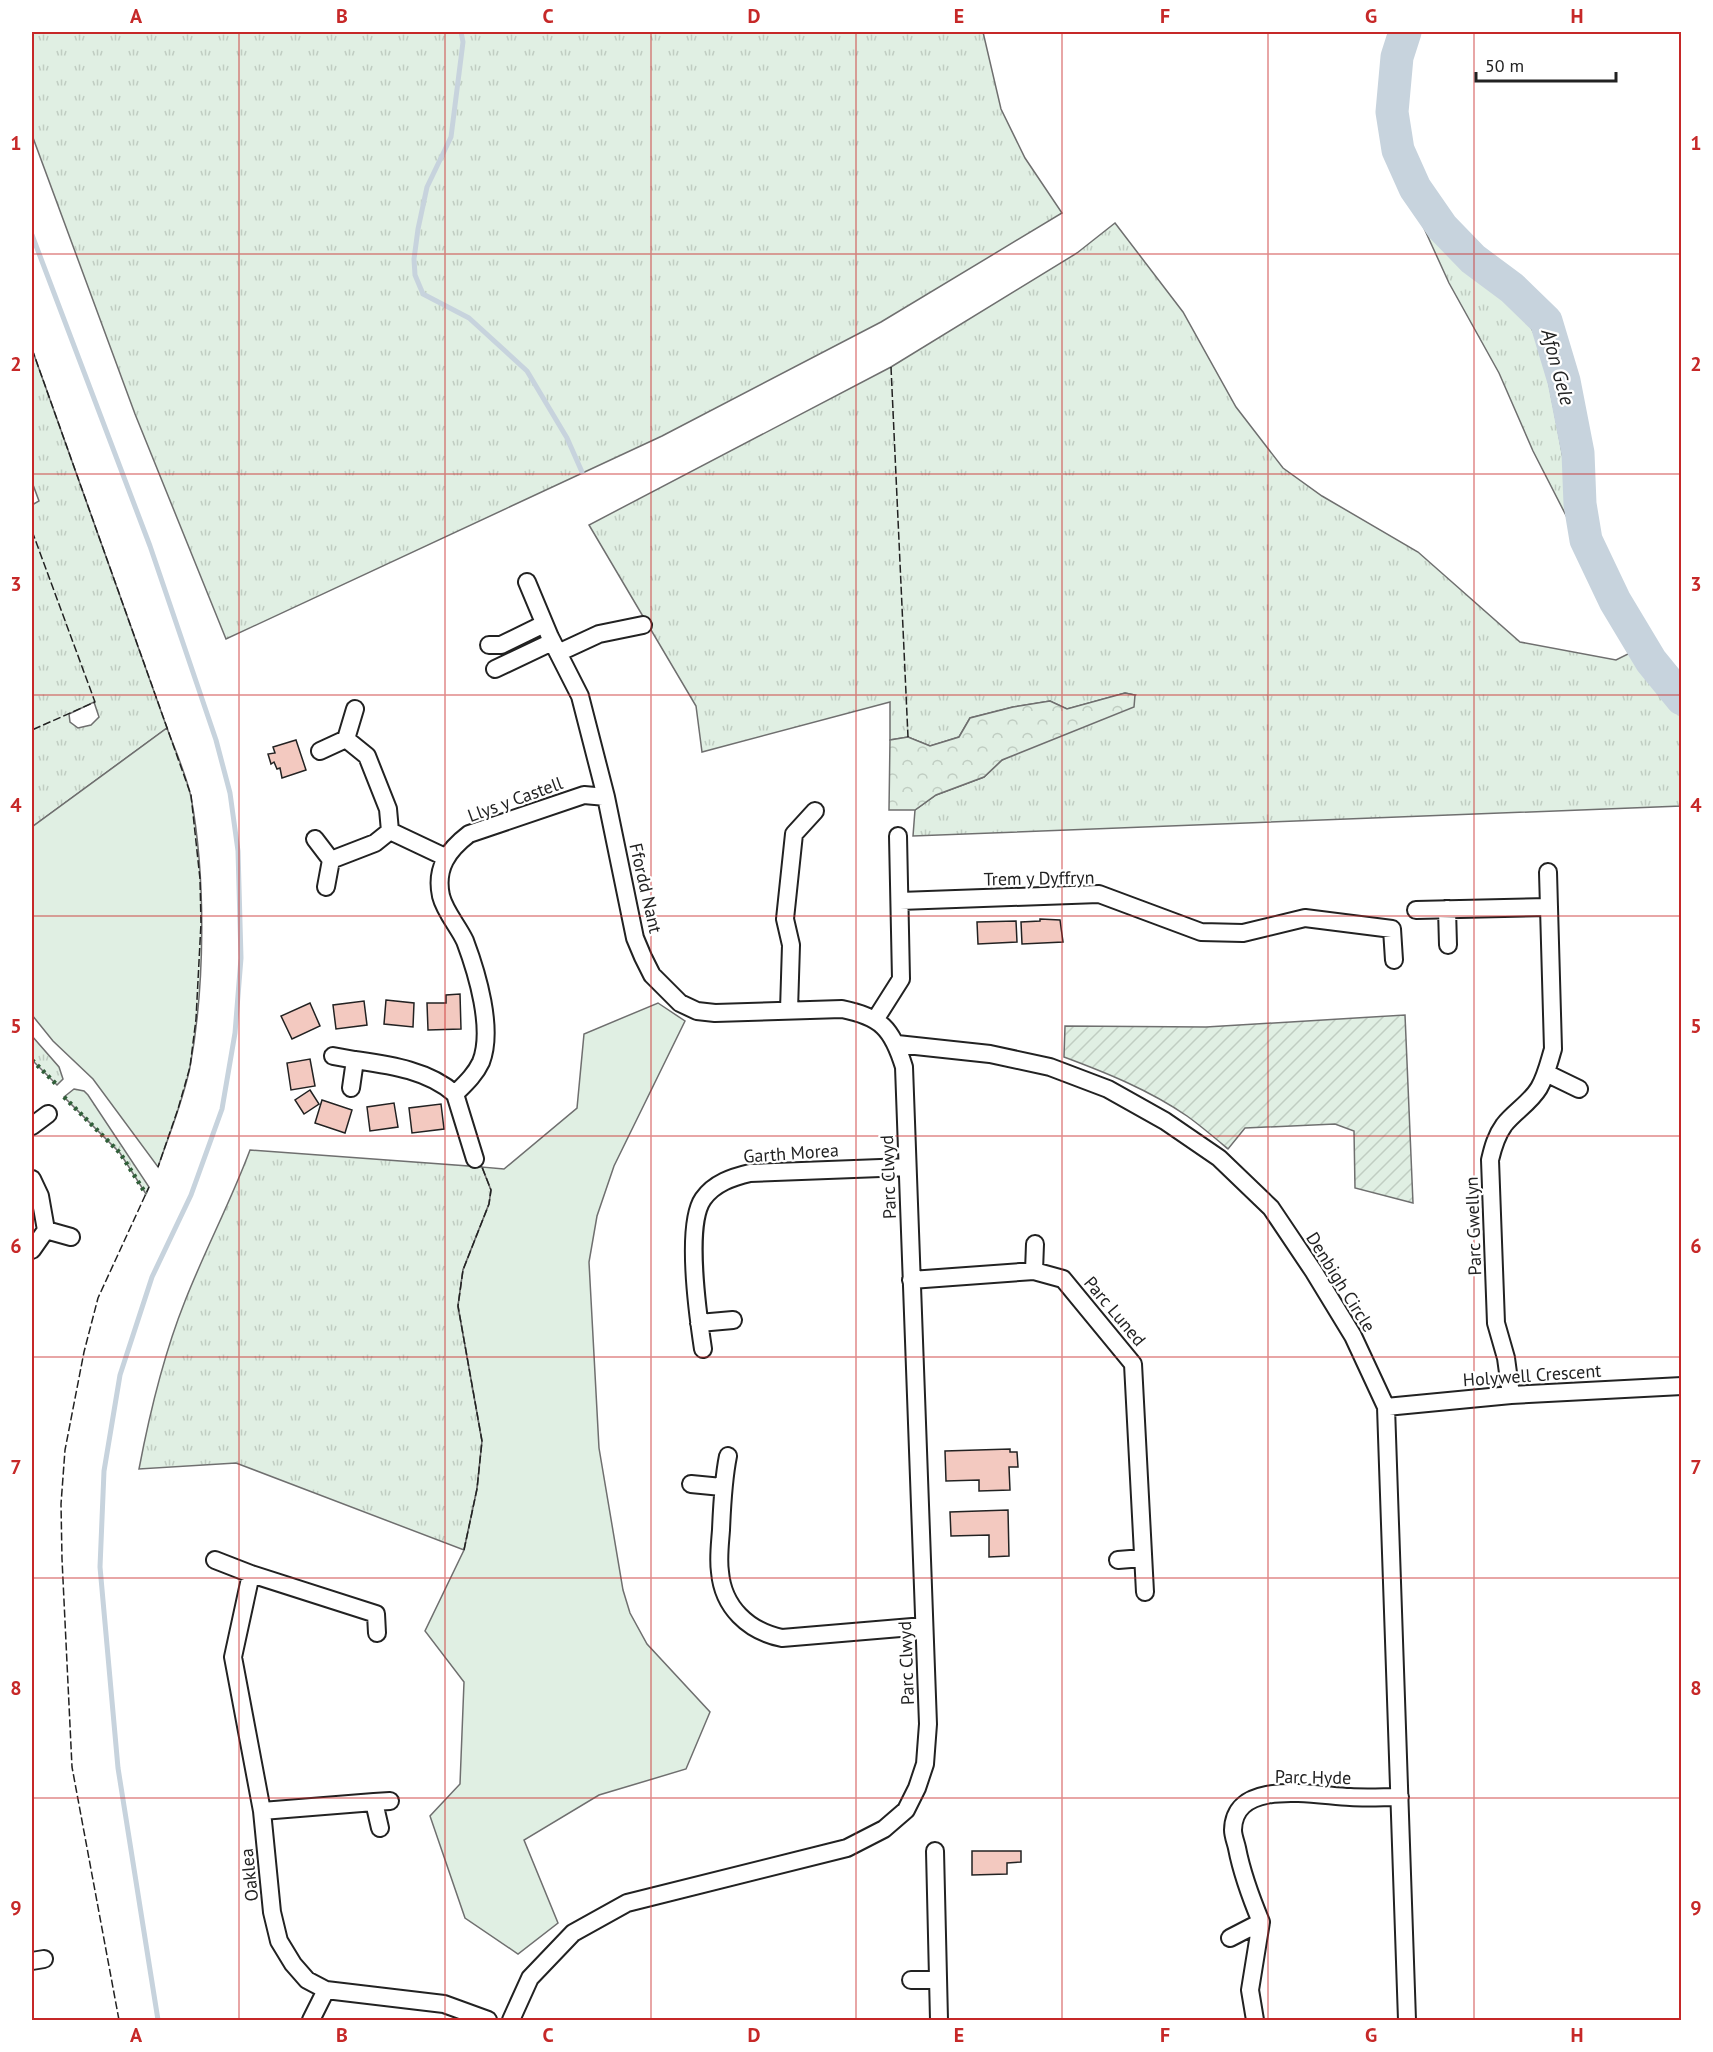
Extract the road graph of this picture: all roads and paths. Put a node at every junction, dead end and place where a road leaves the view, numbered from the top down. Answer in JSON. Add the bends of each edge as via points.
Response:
{"nodes":[{"id":1,"x":527,"y":582,"type":"dead end"},
{"id":2,"x":544,"y":624,"type":"junction"},
{"id":3,"x":643,"y":625,"type":"dead end"},
{"id":4,"x":489,"y":645,"type":"dead end"},
{"id":5,"x":555,"y":648,"type":"junction"},
{"id":6,"x":495,"y":669,"type":"dead end"},
{"id":7,"x":355,"y":709,"type":"dead end"},
{"id":8,"x":346,"y":739,"type":"junction"},
{"id":9,"x":320,"y":751,"type":"dead end"},
{"id":10,"x":606,"y":797,"type":"junction"},
{"id":11,"x":815,"y":811,"type":"dead end"},
{"id":12,"x":390,"y":831,"type":"junction"},
{"id":13,"x":898,"y":836,"type":"dead end"},
{"id":14,"x":315,"y":839,"type":"dead end"},
{"id":15,"x":445,"y":857,"type":"junction"},
{"id":16,"x":331,"y":860,"type":"junction"},
{"id":17,"x":1548,"y":872,"type":"dead end"},
{"id":18,"x":326,"y":886,"type":"dead end"},
{"id":19,"x":900,"y":901,"type":"junction"},
{"id":20,"x":1549,"y":907,"type":"junction"},
{"id":21,"x":1447,"y":909,"type":"junction"},
{"id":22,"x":1416,"y":910,"type":"dead end"},
{"id":23,"x":1448,"y":945,"type":"dead end"},
{"id":24,"x":1394,"y":960,"type":"dead end"},
{"id":25,"x":789,"y":1010,"type":"junction"},
{"id":26,"x":875,"y":1020,"type":"junction"},
{"id":27,"x":897,"y":1044,"type":"junction"},
{"id":28,"x":333,"y":1056,"type":"dead end"},
{"id":29,"x":355,"y":1060,"type":"junction"},
{"id":30,"x":1546,"y":1073,"type":"junction"},
{"id":31,"x":351,"y":1088,"type":"dead end"},
{"id":32,"x":1579,"y":1089,"type":"dead end"},
{"id":33,"x":455,"y":1094,"type":"junction"},
{"id":34,"x":48,"y":1114,"type":"dead end"},
{"id":35,"x":32,"y":1126,"type":"edge"},
{"id":36,"x":476,"y":1159,"type":"dead end"},
{"id":37,"x":907,"y":1167,"type":"junction"},
{"id":38,"x":32,"y":1179,"type":"edge"},
{"id":39,"x":46,"y":1230,"type":"junction"},
{"id":40,"x":71,"y":1237,"type":"dead end"},
{"id":41,"x":1035,"y":1244,"type":"dead end"},
{"id":42,"x":32,"y":1250,"type":"edge"},
{"id":43,"x":1034,"y":1271,"type":"junction"},
{"id":44,"x":912,"y":1280,"type":"junction"},
{"id":45,"x":733,"y":1320,"type":"dead end"},
{"id":46,"x":699,"y":1323,"type":"junction"},
{"id":47,"x":703,"y":1349,"type":"dead end"},
{"id":48,"x":1682,"y":1386,"type":"edge"},
{"id":49,"x":1511,"y":1395,"type":"junction"},
{"id":50,"x":1386,"y":1407,"type":"junction"},
{"id":51,"x":728,"y":1456,"type":"dead end"},
{"id":52,"x":691,"y":1484,"type":"dead end"},
{"id":53,"x":722,"y":1487,"type":"junction"},
{"id":54,"x":1143,"y":1558,"type":"junction"},
{"id":55,"x":215,"y":1560,"type":"dead end"},
{"id":56,"x":1118,"y":1560,"type":"dead end"},
{"id":57,"x":251,"y":1574,"type":"junction"},
{"id":58,"x":1145,"y":1592,"type":"dead end"},
{"id":59,"x":924,"y":1626,"type":"junction"},
{"id":60,"x":377,"y":1633,"type":"dead end"},
{"id":61,"x":1400,"y":1797,"type":"junction"},
{"id":62,"x":262,"y":1811,"type":"junction"},
{"id":63,"x":380,"y":1828,"type":"dead end"},
{"id":64,"x":935,"y":1851,"type":"dead end"},
{"id":65,"x":1261,"y":1922,"type":"junction"},
{"id":66,"x":1230,"y":1938,"type":"dead end"},
{"id":67,"x":911,"y":1980,"type":"dead end"},
{"id":68,"x":938,"y":1980,"type":"junction"},
{"id":69,"x":326,"y":1990,"type":"junction"},
{"id":70,"x":311,"y":2020,"type":"edge"},
{"id":71,"x":488,"y":2020,"type":"edge"},
{"id":72,"x":511,"y":2020,"type":"edge"},
{"id":73,"x":939,"y":2020,"type":"edge"},
{"id":74,"x":1255,"y":2020,"type":"edge"},
{"id":75,"x":1407,"y":2020,"type":"edge"}],
"edges":[{"from":1,"to":2,"type":"street","name":"Ffordd Nant"},
{"from":2,"to":4,"type":"street","via":[[501,645]]},
{"from":2,"to":5,"type":"street","name":"Ffordd Nant"},
{"from":3,"to":5,"type":"street"},
{"from":5,"to":6,"type":"street"},
{"from":5,"to":10,"type":"street","name":"Ffordd Nant","via":[[580,696]]},
{"from":7,"to":8,"type":"street"},
{"from":8,"to":9,"type":"street"},
{"from":8,"to":12,"type":"street","via":[[367,756],[388,809]]},
{"from":10,"to":15,"type":"street","name":"Llys y Castell","via":[[584,795],[469,834]]},
{"from":10,"to":25,"type":"street","name":"Ffordd Nant","via":[[635,938],[652,975],[680,1003],[697,1011]]},
{"from":11,"to":25,"type":"street","via":[[786,832],[785,919],[791,945]]},
{"from":12,"to":15,"type":"street"},
{"from":12,"to":16,"type":"street","via":[[375,843]]},
{"from":13,"to":19,"type":"street"},
{"from":14,"to":16,"type":"street"},
{"from":15,"to":33,"type":"street","via":[[441,897],[465,941],[484,1013],[481,1062]]},
{"from":16,"to":18,"type":"street"},
{"from":17,"to":20,"type":"street","name":"Parc Gwellyn"},
{"from":19,"to":24,"type":"street","name":"Trem y Dyffryn","via":[[1099,894],[1201,932],[1243,933],[1305,918],[1392,929]]},
{"from":19,"to":26,"type":"street","via":[[901,979]]},
{"from":20,"to":21,"type":"street"},
{"from":20,"to":30,"type":"street","name":"Parc Gwellyn","via":[[1553,1048]]},
{"from":21,"to":22,"type":"street"},
{"from":21,"to":23,"type":"street"},
{"from":25,"to":26,"type":"street","name":"Ffordd Nant","via":[[842,1009]]},
{"from":26,"to":27,"type":"street","name":"Ffordd Nant"},
{"from":27,"to":37,"type":"street","name":"Parc Clwyd","via":[[904,1067]]},
{"from":27,"to":50,"type":"street","name":"Denbigh Circle","via":[[990,1054],[1050,1067],[1108,1089],[1219,1158],[1271,1208],[1314,1272],[1353,1336]]},
{"from":28,"to":29,"type":"street"},
{"from":29,"to":31,"type":"street"},
{"from":29,"to":33,"type":"street","via":[[391,1065],[445,1085]]},
{"from":30,"to":32,"type":"street"},
{"from":30,"to":49,"type":"street","name":"Parc Gwellyn","via":[[1525,1107],[1504,1124],[1490,1160],[1496,1323]]},
{"from":33,"to":36,"type":"street"},
{"from":34,"to":35,"type":"street"},
{"from":37,"to":44,"type":"street","name":"Parc Clwyd"},
{"from":37,"to":46,"type":"street","name":"Garth Morea","via":[[750,1173],[718,1184],[703,1198],[694,1217]]},
{"from":38,"to":39,"type":"street","via":[[40,1196]]},
{"from":39,"to":40,"type":"street"},
{"from":39,"to":42,"type":"street"},
{"from":41,"to":43,"type":"street"},
{"from":43,"to":44,"type":"street","name":"Parc Luned"},
{"from":43,"to":54,"type":"street","name":"Parc Luned","via":[[1063,1279],[1133,1364]]},
{"from":44,"to":59,"type":"street","name":"Parc Clwyd"},
{"from":45,"to":46,"type":"street"},
{"from":46,"to":47,"type":"street","name":"Garth Morea"},
{"from":48,"to":49,"type":"street","name":"Holywell Crescent"},
{"from":49,"to":50,"type":"street","name":"Holywell Crescent"},
{"from":50,"to":61,"type":"street","name":"Denbigh Circle"},
{"from":51,"to":53,"type":"street"},
{"from":52,"to":53,"type":"street"},
{"from":53,"to":59,"type":"street","via":[[719,1571],[723,1591],[750,1626],[782,1638]]},
{"from":54,"to":56,"type":"street"},
{"from":54,"to":58,"type":"street","name":"Parc Luned"},
{"from":55,"to":57,"type":"street"},
{"from":57,"to":60,"type":"street","via":[[384,1616]]},
{"from":57,"to":62,"type":"street","name":"Oaklea","via":[[233,1656]]},
{"from":59,"to":72,"type":"street","name":"Parc Clwyd","via":[[928,1724],[925,1764],[906,1810],[884,1829],[847,1848],[627,1903],[573,1933],[530,1978]]},
{"from":61,"to":65,"type":"street","name":"Parc Hyde","via":[[1300,1792],[1262,1795],[1246,1803],[1237,1815],[1233,1831],[1243,1877]]},
{"from":61,"to":75,"type":"street","name":"Denbigh Circle"},
{"from":62,"to":63,"type":"street","via":[[382,1802]]},
{"from":62,"to":69,"type":"street","name":"Oaklea","via":[[272,1912],[279,1941],[307,1980]]},
{"from":64,"to":68,"type":"street"},
{"from":65,"to":66,"type":"street"},
{"from":65,"to":74,"type":"street","via":[[1250,1990]]},
{"from":67,"to":68,"type":"street"},
{"from":68,"to":73,"type":"street"},
{"from":69,"to":70,"type":"street"},
{"from":69,"to":71,"type":"street","name":"Oaklea","via":[[444,2004]]}]}
